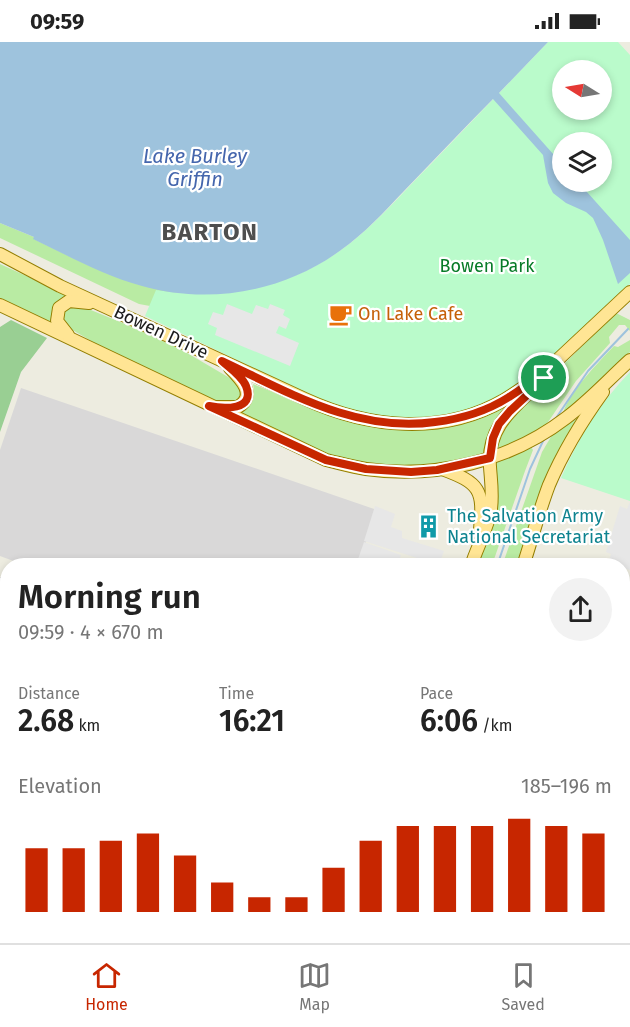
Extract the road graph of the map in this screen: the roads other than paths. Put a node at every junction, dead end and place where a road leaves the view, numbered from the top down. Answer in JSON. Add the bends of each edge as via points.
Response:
{"nodes":[{"id":1,"x":0,"y":254,"type":"edge"},
{"id":2,"x":0,"y":261,"type":"edge"},
{"id":3,"x":60,"y":286,"type":"junction"},
{"id":4,"x":630,"y":292,"type":"edge"},
{"id":5,"x":0,"y":305,"type":"edge"},
{"id":6,"x":109,"y":307,"type":"junction"},
{"id":7,"x":73,"y":340,"type":"junction"},
{"id":8,"x":630,"y":360,"type":"edge"},
{"id":9,"x":222,"y":361,"type":"junction"},
{"id":10,"x":556,"y":361,"type":"junction"},
{"id":11,"x":620,"y":369,"type":"junction"},
{"id":12,"x":209,"y":406,"type":"junction"},
{"id":13,"x":490,"y":458,"type":"junction"},
{"id":14,"x":442,"y":469,"type":"junction"},
{"id":15,"x":479,"y":542,"type":"junction"},
{"id":16,"x":474,"y":558,"type":"edge"},
{"id":17,"x":526,"y":558,"type":"edge"}],
"edges":[{"from":1,"to":3,"type":"main road","name":"Bowen Drive"},
{"from":2,"to":3,"type":"main road"},
{"from":3,"to":6,"type":"main road","name":"Bowen Drive"},
{"from":4,"to":10,"type":"main road"},
{"from":5,"to":7,"type":"main road"},
{"from":6,"to":7,"type":"main road","via":[[74,301],[62,304],[57,321]]},
{"from":6,"to":9,"type":"main road","name":"Bowen Drive"},
{"from":7,"to":12,"type":"main road"},
{"from":8,"to":11,"type":"main road"},
{"from":9,"to":10,"type":"main road","name":"Bowen Drive","via":[[339,413],[402,424],[444,421],[488,408],[518,391]]},
{"from":9,"to":12,"type":"main road","via":[[244,383],[246,396],[236,408]]},
{"from":10,"to":13,"type":"main road","via":[[499,424]]},
{"from":11,"to":13,"type":"main road","via":[[560,423]]},
{"from":11,"to":17,"type":"main road","via":[[574,435],[557,468]]},
{"from":12,"to":14,"type":"main road","via":[[326,460],[366,469]]},
{"from":13,"to":14,"type":"main road"},
{"from":13,"to":15,"type":"main road","via":[[492,504]]},
{"from":14,"to":15,"type":"main road","via":[[464,478],[480,494]]},
{"from":15,"to":16,"type":"main road"}]}
